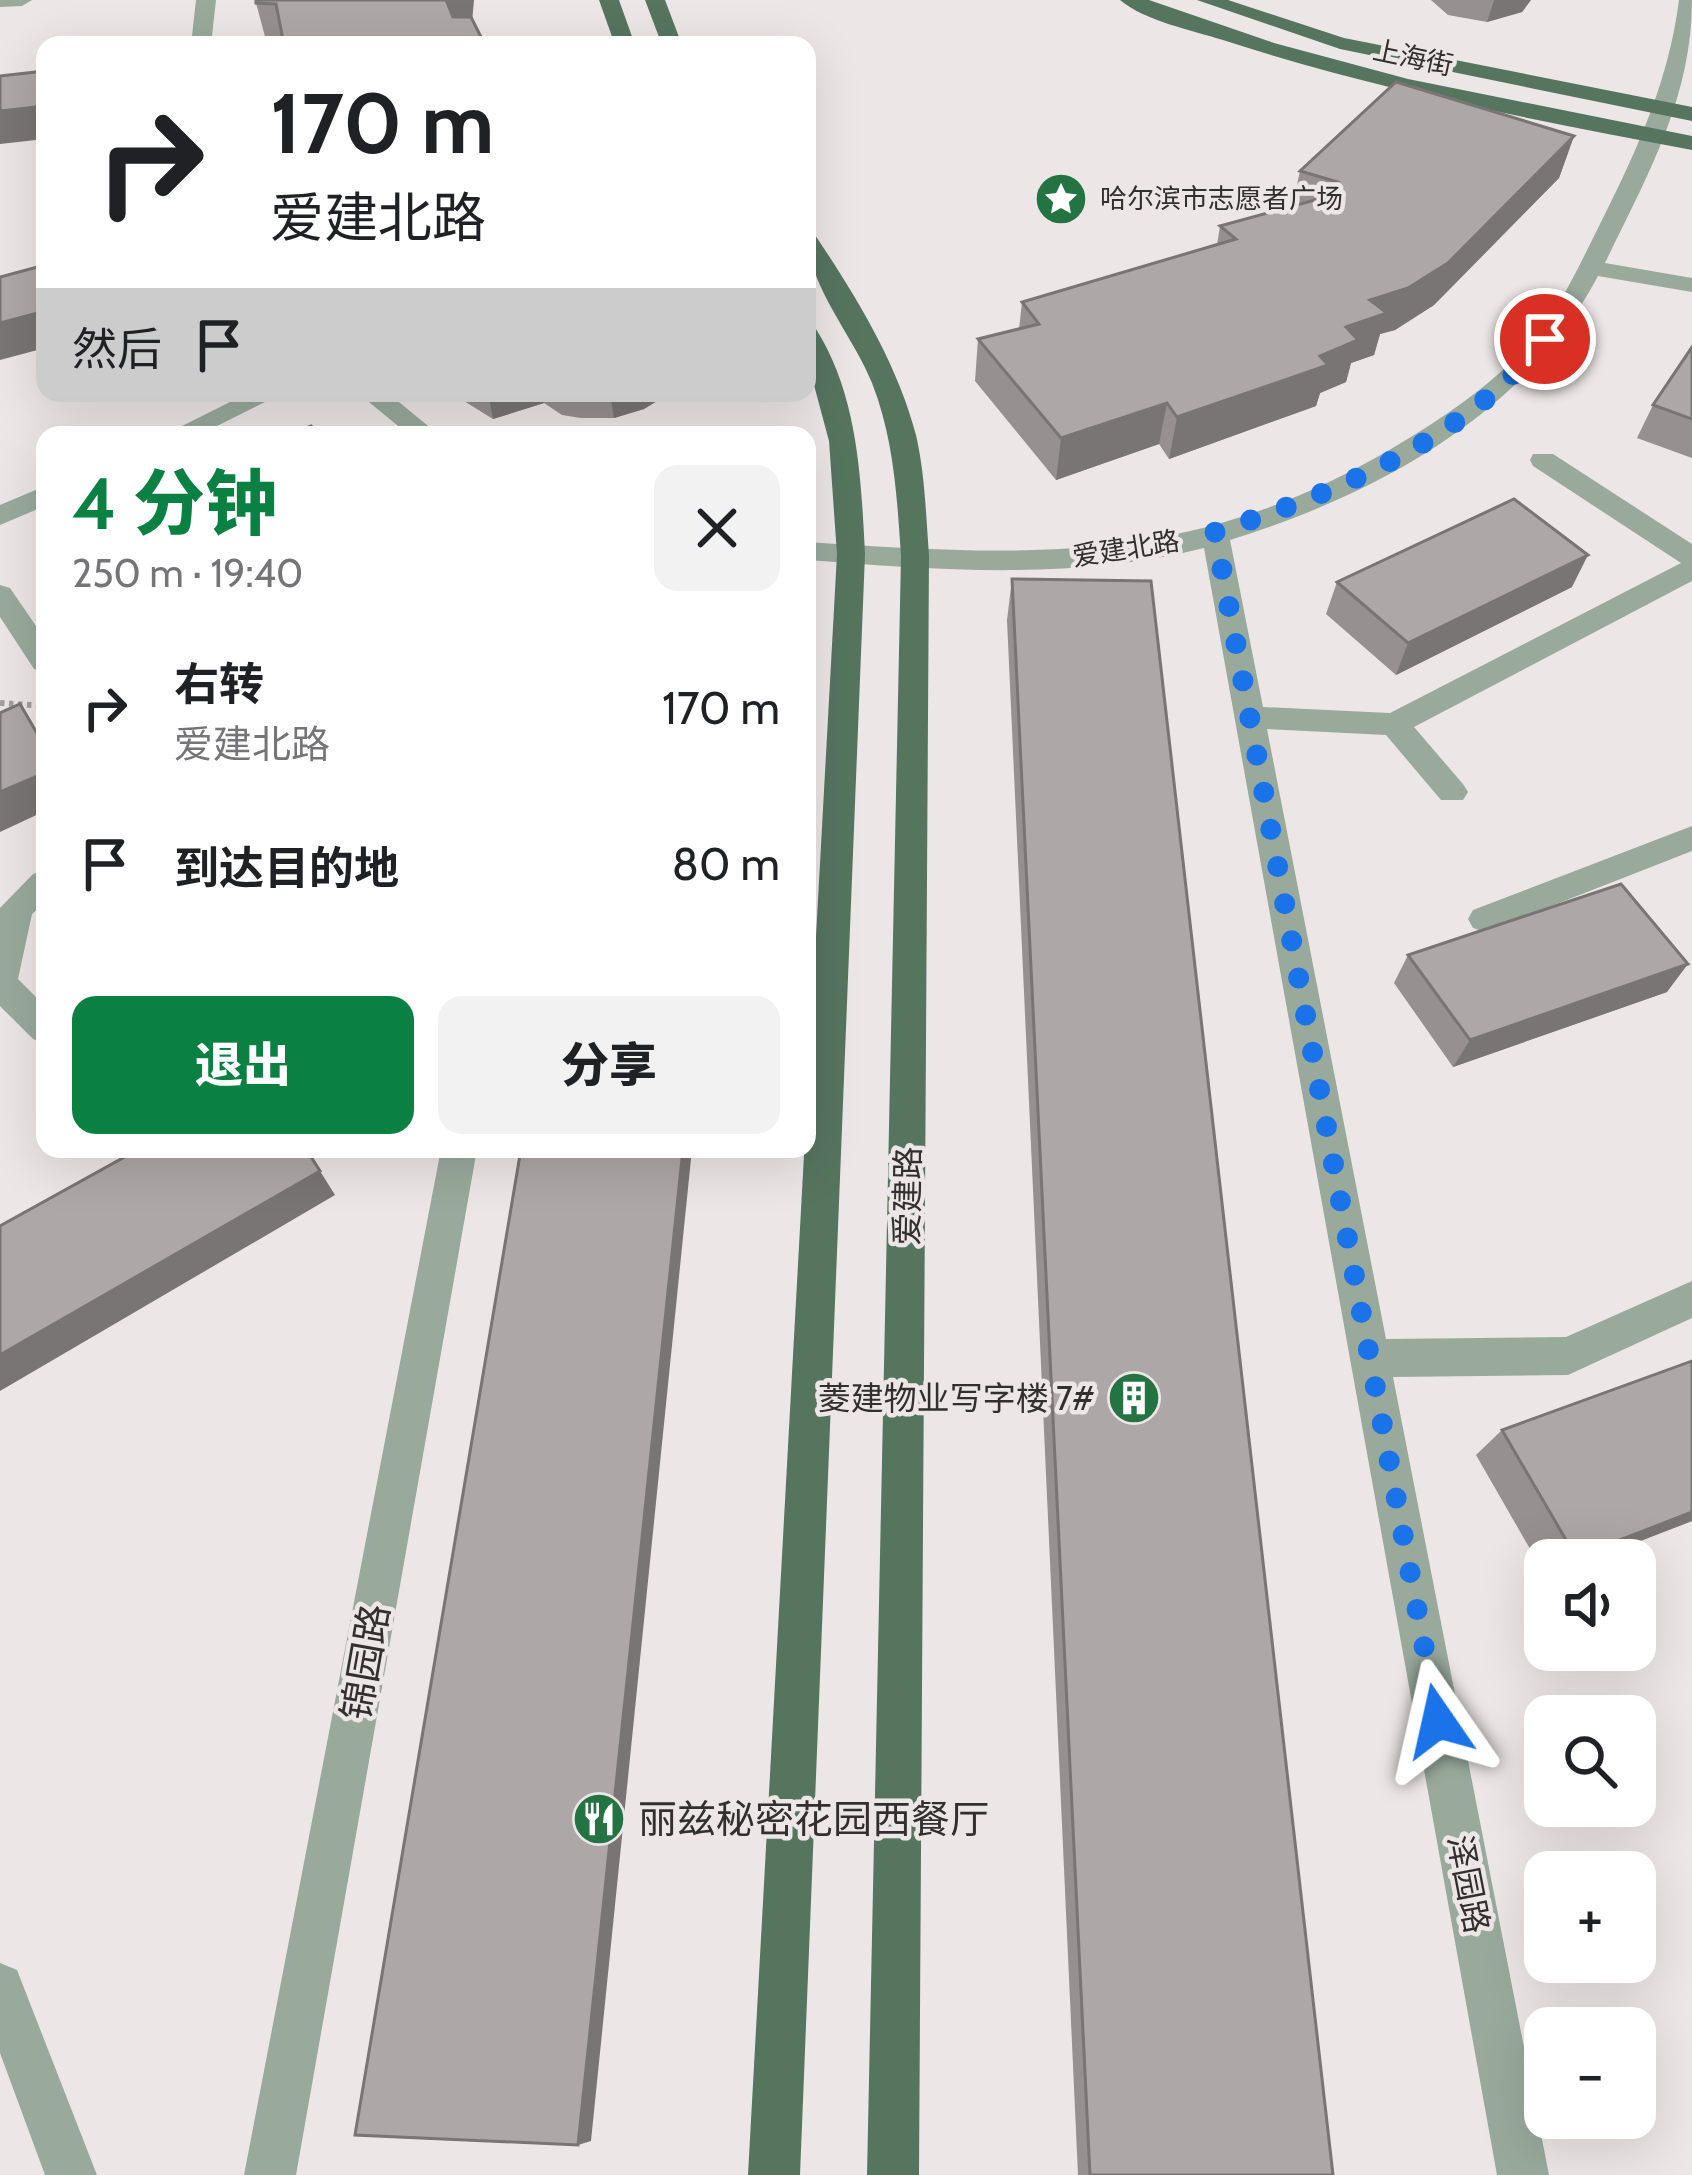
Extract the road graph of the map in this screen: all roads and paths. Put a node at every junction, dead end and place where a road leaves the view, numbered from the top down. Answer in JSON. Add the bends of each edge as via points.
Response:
{"nodes":[{"id":1,"x":22,"y":0,"type":"edge"},
{"id":2,"x":206,"y":0,"type":"edge"},
{"id":3,"x":609,"y":0,"type":"edge"},
{"id":4,"x":656,"y":0,"type":"edge"},
{"id":5,"x":1130,"y":0,"type":"edge"},
{"id":6,"x":1207,"y":0,"type":"edge"},
{"id":7,"x":1690,"y":0,"type":"edge"},
{"id":8,"x":0,"y":1,"type":"edge"},
{"id":9,"x":202,"y":36,"type":"edge"},
{"id":10,"x":622,"y":36,"type":"edge"},
{"id":11,"x":669,"y":36,"type":"edge"},
{"id":12,"x":1680,"y":112,"type":"edge"},
{"id":13,"x":1655,"y":136,"type":"junction"},
{"id":14,"x":1692,"y":142,"type":"edge"},
{"id":15,"x":816,"y":256,"type":"edge"},
{"id":16,"x":1592,"y":268,"type":"junction"},
{"id":17,"x":1692,"y":285,"type":"edge"},
{"id":18,"x":816,"y":357,"type":"edge"},
{"id":19,"x":250,"y":402,"type":"edge"},
{"id":20,"x":382,"y":402,"type":"edge"},
{"id":21,"x":198,"y":426,"type":"edge"},
{"id":22,"x":414,"y":426,"type":"edge"},
{"id":23,"x":1544,"y":460,"type":"dead end"},
{"id":24,"x":36,"y":499,"type":"edge"},
{"id":25,"x":0,"y":516,"type":"edge"},
{"id":26,"x":1215,"y":532,"type":"junction"},
{"id":27,"x":816,"y":552,"type":"edge"},
{"id":28,"x":851,"y":554,"type":"junction"},
{"id":29,"x":915,"y":556,"type":"junction"},
{"id":30,"x":1692,"y":557,"type":"edge"},
{"id":31,"x":1692,"y":569,"type":"edge"},
{"id":32,"x":0,"y":595,"type":"edge"},
{"id":33,"x":36,"y":649,"type":"edge"},
{"id":34,"x":0,"y":703,"type":"edge"},
{"id":35,"x":36,"y":705,"type":"edge"},
{"id":36,"x":1249,"y":717,"type":"junction"},
{"id":37,"x":1394,"y":724,"type":"junction"},
{"id":38,"x":1452,"y":793,"type":"dead end"},
{"id":39,"x":1692,"y":838,"type":"edge"},
{"id":40,"x":36,"y":892,"type":"edge"},
{"id":41,"x":1485,"y":919,"type":"dead end"},
{"id":42,"x":0,"y":982,"type":"edge"},
{"id":43,"x":36,"y":1020,"type":"edge"},
{"id":44,"x":457,"y":1158,"type":"edge"},
{"id":45,"x":1692,"y":1299,"type":"edge"},
{"id":46,"x":1370,"y":1358,"type":"junction"},
{"id":47,"x":0,"y":1988,"type":"edge"},
{"id":48,"x":71,"y":2175,"type":"edge"},
{"id":49,"x":270,"y":2175,"type":"edge"},
{"id":50,"x":774,"y":2175,"type":"edge"},
{"id":51,"x":893,"y":2175,"type":"edge"},
{"id":52,"x":1523,"y":2175,"type":"edge"}],
"edges":[{"from":1,"to":8,"type":"street"},
{"from":2,"to":9,"type":"street"},
{"from":3,"to":10,"type":"main road"},
{"from":4,"to":11,"type":"main road"},
{"from":5,"to":13,"type":"main road","name":"上海街","via":[[1372,78]]},
{"from":6,"to":12,"type":"main road","name":"上海街","via":[[1340,43]]},
{"from":7,"to":12,"type":"street","name":"爱建北路"},
{"from":12,"to":13,"type":"street","name":"爱建北路"},
{"from":13,"to":14,"type":"main road","name":"上海街"},
{"from":13,"to":16,"type":"street","name":"爱建北路"},
{"from":15,"to":29,"type":"main road","name":"爱建路","via":[[891,398]]},
{"from":16,"to":17,"type":"street"},
{"from":16,"to":26,"type":"street","name":"爱建北路","via":[[1529,359],[1441,431],[1335,490]]},
{"from":18,"to":28,"type":"main road","via":[[838,412]]},
{"from":19,"to":21,"type":"street"},
{"from":20,"to":22,"type":"street"},
{"from":23,"to":30,"type":"street"},
{"from":24,"to":25,"type":"street"},
{"from":26,"to":29,"type":"street","name":"爱建北路","via":[[1079,560]]},
{"from":26,"to":36,"type":"street","name":"泽园路"},
{"from":27,"to":28,"type":"street","name":"爱建北路"},
{"from":28,"to":29,"type":"street","name":"爱建北路"},
{"from":28,"to":50,"type":"main road"},
{"from":29,"to":51,"type":"main road","name":"爱建路"},
{"from":31,"to":37,"type":"street"},
{"from":32,"to":33,"type":"street"},
{"from":34,"to":35,"type":"path"},
{"from":36,"to":37,"type":"street"},
{"from":36,"to":46,"type":"street","name":"泽园路"},
{"from":37,"to":38,"type":"street"},
{"from":39,"to":41,"type":"street"},
{"from":40,"to":42,"type":"street","via":[[17,908]]},
{"from":42,"to":43,"type":"street"},
{"from":44,"to":49,"type":"street","name":"锦园路"},
{"from":45,"to":46,"type":"street","via":[[1568,1356]]},
{"from":46,"to":52,"type":"street","name":"泽园路"},
{"from":47,"to":48,"type":"street"}]}
